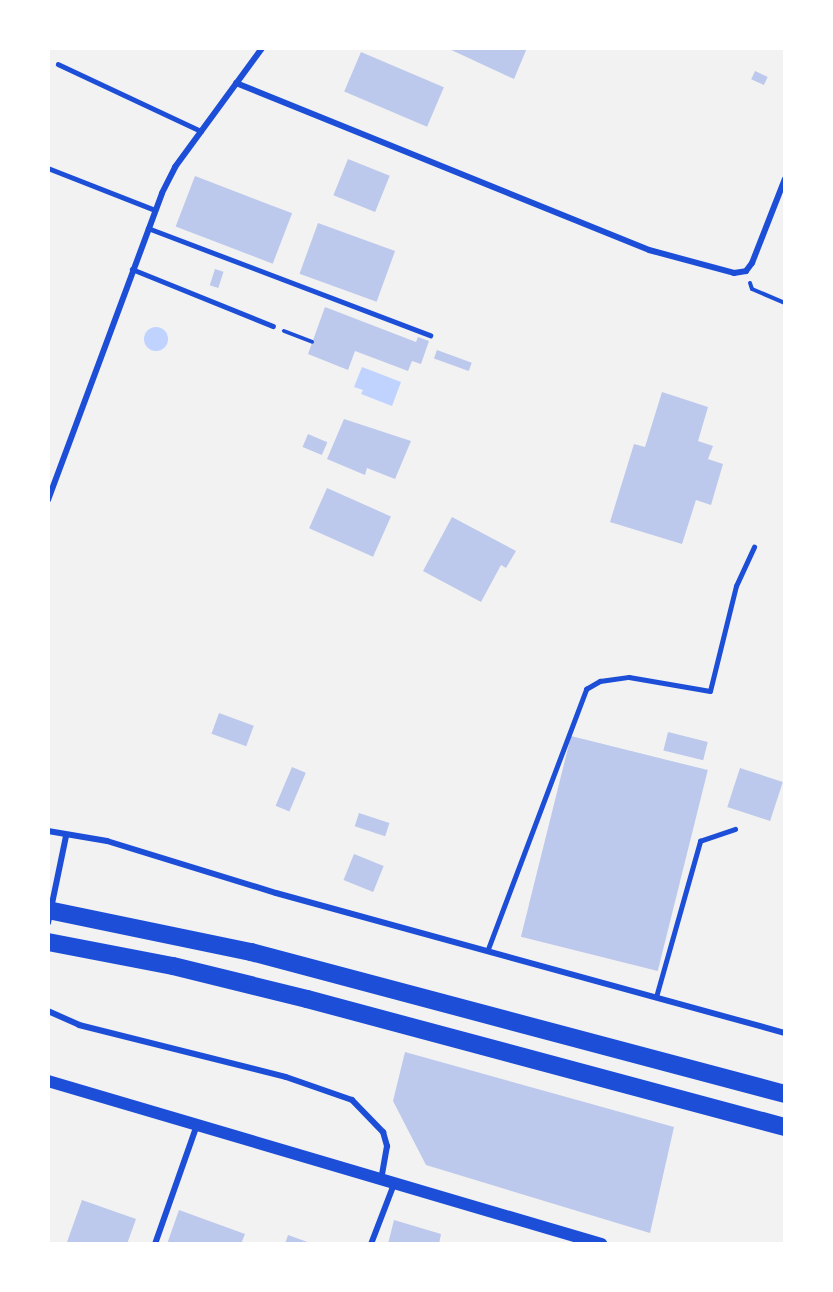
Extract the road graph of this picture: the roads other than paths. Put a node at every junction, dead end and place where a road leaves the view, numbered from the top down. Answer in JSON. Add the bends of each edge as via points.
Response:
{"nodes":[{"id":1,"x":262,"y":48,"type":"edge"},
{"id":2,"x":58,"y":64,"type":"dead end"},
{"id":3,"x":236,"y":83,"type":"junction"},
{"id":4,"x":201,"y":131,"type":"junction"},
{"id":5,"x":48,"y":168,"type":"edge"},
{"id":6,"x":785,"y":179,"type":"edge"},
{"id":7,"x":155,"y":210,"type":"junction"},
{"id":8,"x":148,"y":228,"type":"junction"},
{"id":9,"x":132,"y":269,"type":"junction"},
{"id":10,"x":273,"y":326,"type":"road end"},
{"id":11,"x":430,"y":335,"type":"dead end"},
{"id":12,"x":48,"y":500,"type":"edge"},
{"id":13,"x":754,"y":547,"type":"dead end"},
{"id":14,"x":735,"y":829,"type":"dead end"},
{"id":15,"x":48,"y":831,"type":"edge"},
{"id":16,"x":66,"y":836,"type":"junction"},
{"id":17,"x":48,"y":910,"type":"edge"},
{"id":18,"x":48,"y":923,"type":"edge"},
{"id":19,"x":48,"y":942,"type":"edge"},
{"id":20,"x":488,"y":949,"type":"junction"},
{"id":21,"x":656,"y":997,"type":"junction"},
{"id":22,"x":48,"y":1011,"type":"edge"},
{"id":23,"x":785,"y":1033,"type":"edge"},
{"id":24,"x":48,"y":1081,"type":"edge"},
{"id":25,"x":785,"y":1094,"type":"edge"},
{"id":26,"x":197,"y":1125,"type":"junction"},
{"id":27,"x":785,"y":1127,"type":"edge"},
{"id":28,"x":381,"y":1179,"type":"junction"},
{"id":29,"x":395,"y":1183,"type":"junction"},
{"id":30,"x":155,"y":1244,"type":"edge"},
{"id":31,"x":371,"y":1244,"type":"edge"},
{"id":32,"x":602,"y":1244,"type":"edge"}],
"edges":[{"from":1,"to":3,"type":"street"},
{"from":2,"to":4,"type":"lane"},
{"from":3,"to":4,"type":"street"},
{"from":3,"to":6,"type":"street","via":[[649,250],[723,271],[746,271]]},
{"from":4,"to":7,"type":"street","via":[[175,167]]},
{"from":5,"to":7,"type":"lane"},
{"from":7,"to":8,"type":"street"},
{"from":8,"to":9,"type":"street"},
{"from":8,"to":11,"type":"lane"},
{"from":9,"to":10,"type":"lane"},
{"from":9,"to":12,"type":"street"},
{"from":13,"to":20,"type":"lane","via":[[736,586],[710,691],[629,677],[600,681],[586,688]]},
{"from":14,"to":21,"type":"lane","via":[[700,841]]},
{"from":15,"to":16,"type":"street"},
{"from":16,"to":18,"type":"street"},
{"from":16,"to":20,"type":"street","via":[[107,841],[276,893]]},
{"from":17,"to":25,"type":"highway","via":[[251,952]]},
{"from":19,"to":27,"type":"highway","via":[[173,966]]},
{"from":20,"to":21,"type":"street"},
{"from":21,"to":23,"type":"street"},
{"from":22,"to":28,"type":"street","via":[[79,1025],[286,1077],[352,1100],[383,1132],[387,1146]]},
{"from":24,"to":26,"type":"main road"},
{"from":26,"to":28,"type":"main road"},
{"from":26,"to":30,"type":"street"},
{"from":28,"to":29,"type":"main road"},
{"from":29,"to":31,"type":"street"},
{"from":29,"to":32,"type":"main road"}]}
